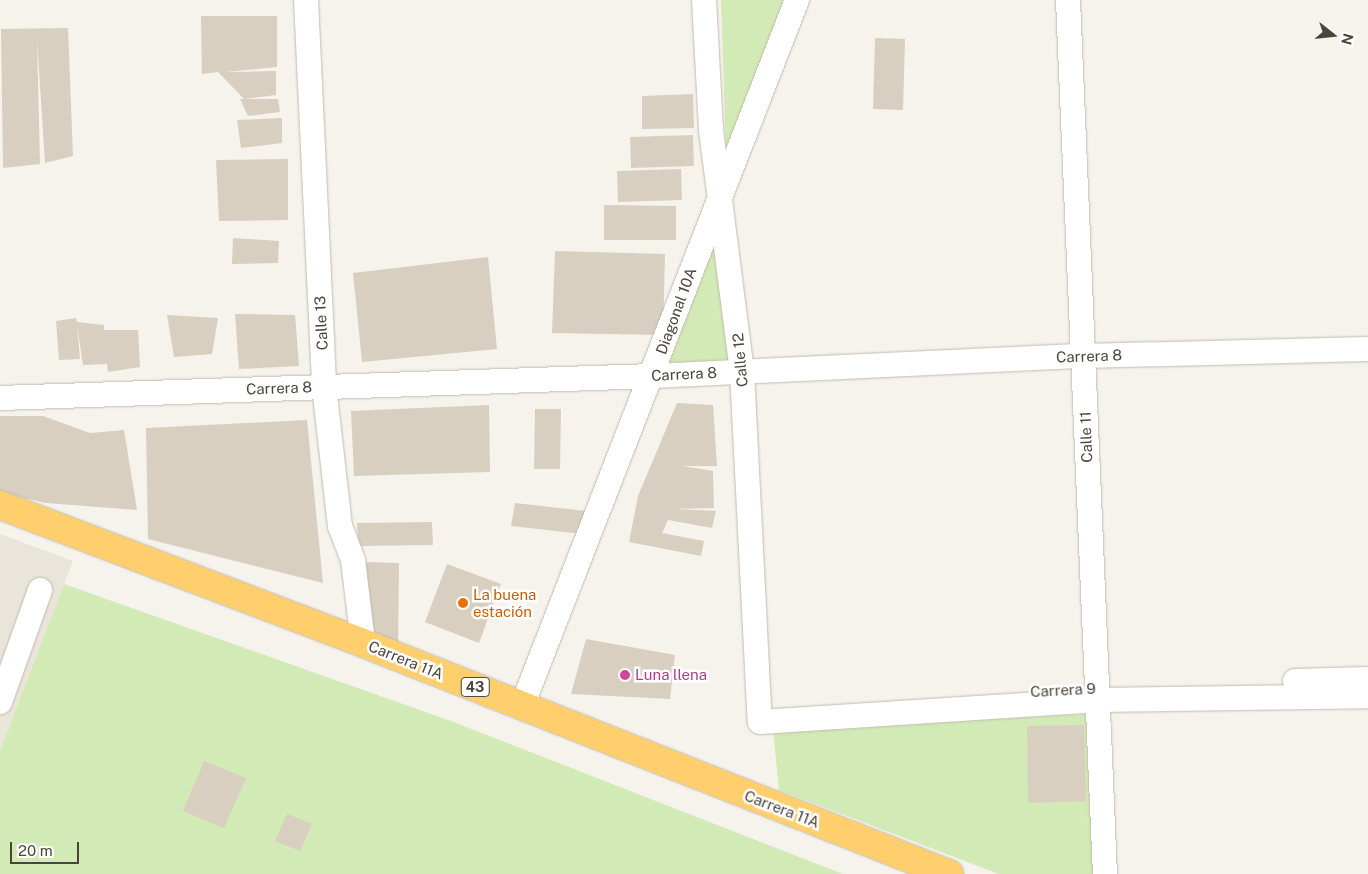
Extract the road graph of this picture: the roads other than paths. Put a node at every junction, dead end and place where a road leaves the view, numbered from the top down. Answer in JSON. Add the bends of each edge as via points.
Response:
{"nodes":[{"id":1,"x":306,"y":0,"type":"edge"},
{"id":2,"x":704,"y":0,"type":"edge"},
{"id":3,"x":797,"y":0,"type":"edge"},
{"id":4,"x":1068,"y":0,"type":"edge"},
{"id":5,"x":721,"y":189,"type":"junction"},
{"id":6,"x":1368,"y":349,"type":"edge"},
{"id":7,"x":1083,"y":356,"type":"junction"},
{"id":8,"x":742,"y":372,"type":"junction"},
{"id":9,"x":652,"y":376,"type":"junction"},
{"id":10,"x":324,"y":386,"type":"junction"},
{"id":11,"x":0,"y":398,"type":"edge"},
{"id":12,"x":0,"y":505,"type":"edge"},
{"id":13,"x":40,"y":590,"type":"dead end"},
{"id":14,"x":363,"y":643,"type":"junction"},
{"id":15,"x":1368,"y":679,"type":"edge"},
{"id":16,"x":1097,"y":694,"type":"junction"},
{"id":17,"x":1368,"y":696,"type":"edge"},
{"id":18,"x":0,"y":702,"type":"edge"},
{"id":19,"x":522,"y":706,"type":"junction"},
{"id":20,"x":759,"y":714,"type":"joint"},
{"id":21,"x":949,"y":874,"type":"edge"},
{"id":22,"x":1105,"y":874,"type":"edge"}],
"edges":[{"from":1,"to":10,"type":"street","name":"Calle 13"},
{"from":2,"to":5,"type":"street","name":"Calle 12","via":[[711,130]]},
{"from":3,"to":5,"type":"street","name":"Diagonal 10A"},
{"from":4,"to":7,"type":"street","name":"Calle 11"},
{"from":5,"to":8,"type":"street","name":"Calle 12"},
{"from":5,"to":9,"type":"street","name":"Diagonal 10A"},
{"from":6,"to":7,"type":"street","name":"Carrera 8"},
{"from":7,"to":8,"type":"street","name":"Carrera 8"},
{"from":7,"to":16,"type":"street","name":"Calle 11"},
{"from":8,"to":9,"type":"street","name":"Carrera 8"},
{"from":8,"to":20,"type":"street","name":"Calle 12"},
{"from":9,"to":10,"type":"street","name":"Carrera 8"},
{"from":9,"to":19,"type":"street","name":"Diagonal 10A"},
{"from":10,"to":11,"type":"street","name":"Carrera 8"},
{"from":10,"to":14,"type":"street","name":"Calle 13","via":[[340,526],[353,560]]},
{"from":12,"to":14,"type":"highway","name":"Carrera 11A","number":"43"},
{"from":13,"to":18,"type":"street"},
{"from":14,"to":19,"type":"highway","name":"Carrera 11A","number":"43"},
{"from":15,"to":16,"type":"street","name":"Carrera 9"},
{"from":16,"to":17,"type":"street","name":"Carrera 9"},
{"from":16,"to":20,"type":"street","name":"Carrera 9"},
{"from":16,"to":22,"type":"street","name":"Calle 11"},
{"from":19,"to":21,"type":"highway","name":"Carrera 11A","number":"43"}]}
